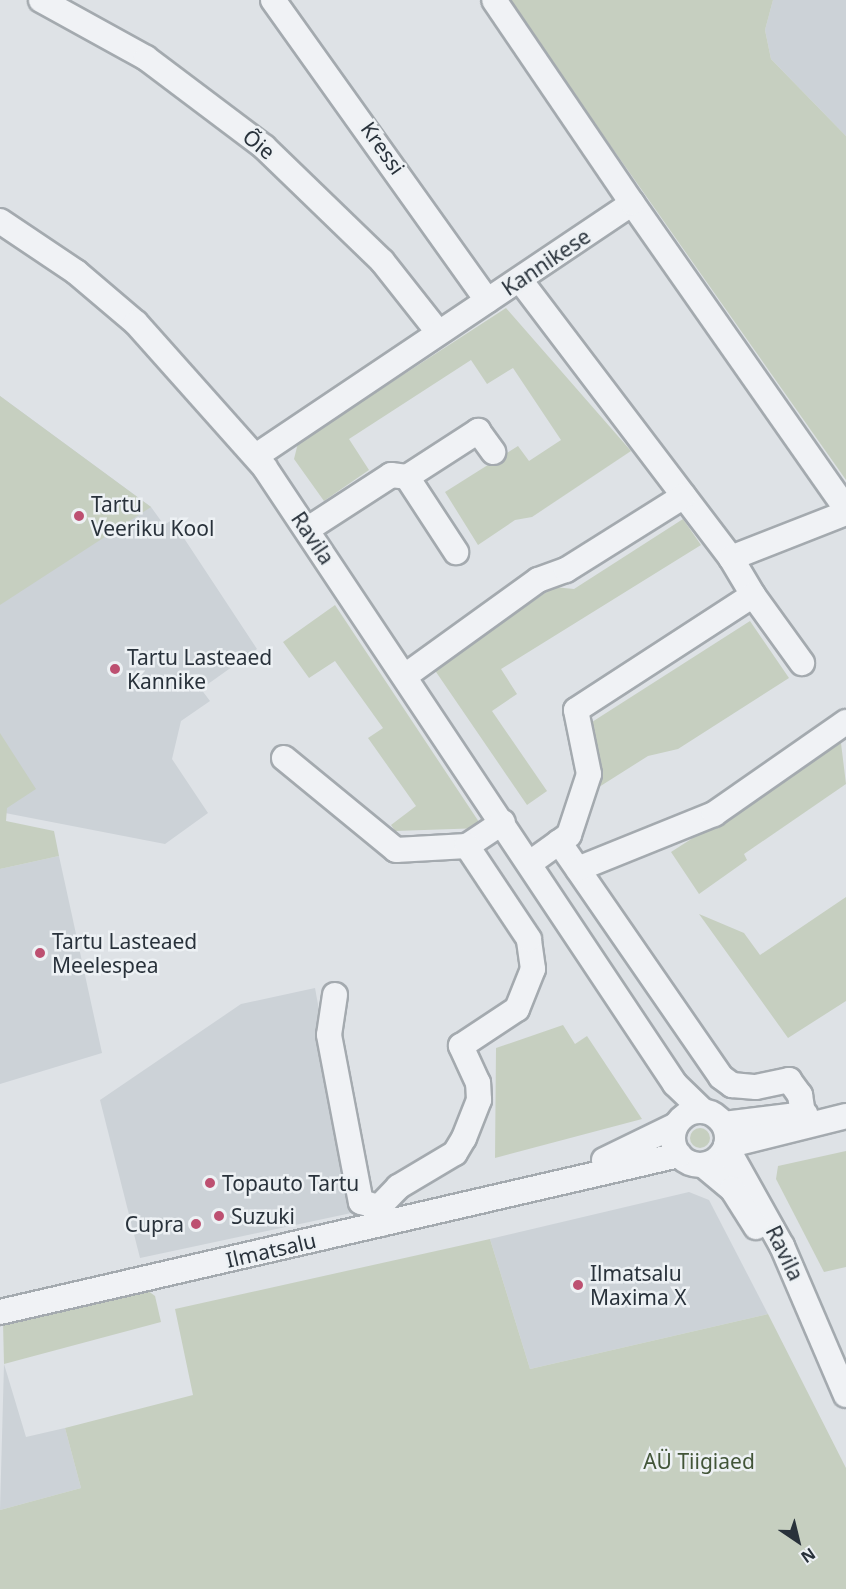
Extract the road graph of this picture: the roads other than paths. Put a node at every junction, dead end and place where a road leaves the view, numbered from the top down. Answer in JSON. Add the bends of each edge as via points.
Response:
{"nodes":[{"id":1,"x":41,"y":0,"type":"edge"},
{"id":2,"x":273,"y":0,"type":"edge"},
{"id":3,"x":494,"y":0,"type":"edge"},
{"id":4,"x":632,"y":203,"type":"junction"},
{"id":5,"x":0,"y":221,"type":"edge"},
{"id":6,"x":520,"y":280,"type":"junction"},
{"id":7,"x":487,"y":300,"type":"junction"},
{"id":8,"x":438,"y":332,"type":"junction"},
{"id":9,"x":493,"y":452,"type":"dead end"},
{"id":10,"x":256,"y":456,"type":"junction"},
{"id":11,"x":407,"y":477,"type":"junction"},
{"id":12,"x":684,"y":496,"type":"junction"},
{"id":13,"x":846,"y":511,"type":"edge"},
{"id":14,"x":308,"y":529,"type":"junction"},
{"id":15,"x":456,"y":552,"type":"dead end"},
{"id":16,"x":731,"y":558,"type":"junction"},
{"id":17,"x":753,"y":595,"type":"junction"},
{"id":18,"x":802,"y":663,"type":"dead end"},
{"id":19,"x":405,"y":676,"type":"junction"},
{"id":20,"x":846,"y":722,"type":"edge"},
{"id":21,"x":284,"y":758,"type":"dead end"},
{"id":22,"x":503,"y":822,"type":"junction"},
{"id":23,"x":559,"y":842,"type":"junction"},
{"id":24,"x":467,"y":846,"type":"junction"},
{"id":25,"x":530,"y":863,"type":"junction"},
{"id":26,"x":578,"y":869,"type":"junction"},
{"id":27,"x":592,"y":892,"type":"junction"},
{"id":28,"x":563,"y":912,"type":"junction"},
{"id":29,"x":335,"y":995,"type":"dead end"},
{"id":30,"x":694,"y":1038,"type":"junction"},
{"id":31,"x":660,"y":1061,"type":"junction"},
{"id":32,"x":846,"y":1108,"type":"edge"},
{"id":33,"x":803,"y":1115,"type":"junction"},
{"id":34,"x":846,"y":1116,"type":"edge"},
{"id":35,"x":686,"y":1118,"type":"junction"},
{"id":36,"x":725,"y":1135,"type":"junction"},
{"id":37,"x":679,"y":1155,"type":"junction"},
{"id":38,"x":703,"y":1165,"type":"junction"},
{"id":39,"x":541,"y":1187,"type":"junction"},
{"id":40,"x":380,"y":1216,"type":"junction"},
{"id":41,"x":0,"y":1312,"type":"edge"},
{"id":42,"x":832,"y":1366,"type":"junction"},
{"id":43,"x":846,"y":1395,"type":"edge"}],
"edges":[{"from":1,"to":8,"type":"street","name":"Õie","via":[[146,58],[264,147],[382,261]]},
{"from":2,"to":7,"type":"street","name":"Kressi"},
{"from":3,"to":4,"type":"street"},
{"from":4,"to":6,"type":"street","name":"Kannikese"},
{"from":4,"to":13,"type":"street"},
{"from":5,"to":10,"type":"street","name":"Ravila","via":[[76,272],[136,323]]},
{"from":6,"to":7,"type":"street","name":"Kannikese"},
{"from":6,"to":12,"type":"street"},
{"from":7,"to":8,"type":"street","name":"Kannikese"},
{"from":8,"to":10,"type":"street","name":"Kannikese"},
{"from":9,"to":11,"type":"street","via":[[478,431]]},
{"from":10,"to":14,"type":"street","name":"Ravila"},
{"from":11,"to":14,"type":"street","via":[[391,475]]},
{"from":11,"to":15,"type":"street"},
{"from":12,"to":16,"type":"street"},
{"from":12,"to":19,"type":"street","via":[[566,570],[538,580]]},
{"from":13,"to":16,"type":"street"},
{"from":14,"to":19,"type":"street","name":"Ravila"},
{"from":16,"to":17,"type":"street"},
{"from":17,"to":18,"type":"street"},
{"from":17,"to":23,"type":"street","via":[[576,710],[589,774],[569,835]]},
{"from":19,"to":22,"type":"street","name":"Ravila"},
{"from":20,"to":26,"type":"street","via":[[714,814]]},
{"from":21,"to":24,"type":"street","via":[[396,850]]},
{"from":22,"to":24,"type":"street"},
{"from":22,"to":25,"type":"street","name":"Ravila"},
{"from":23,"to":25,"type":"street"},
{"from":23,"to":26,"type":"street"},
{"from":24,"to":40,"type":"street","via":[[529,939],[533,969],[517,1009],[461,1046],[478,1083],[479,1100],[455,1153],[398,1187]]},
{"from":25,"to":28,"type":"street","name":"Ravila"},
{"from":26,"to":27,"type":"street"},
{"from":27,"to":28,"type":"street"},
{"from":27,"to":30,"type":"street"},
{"from":28,"to":31,"type":"street","name":"Ravila"},
{"from":29,"to":40,"type":"street","via":[[329,1035],[361,1202]]},
{"from":30,"to":31,"type":"street"},
{"from":30,"to":33,"type":"street","via":[[732,1084],[756,1087],[789,1080],[800,1095]]},
{"from":31,"to":35,"type":"street","name":"Ravila","via":[[675,1084]]},
{"from":32,"to":33,"type":"street"},
{"from":33,"to":36,"type":"street"},
{"from":34,"to":36,"type":"street"},
{"from":35,"to":36,"type":"street"},
{"from":35,"to":37,"type":"street","via":[[673,1141]]},
{"from":35,"to":39,"type":"street","name":"Ilmatsalu"},
{"from":36,"to":38,"type":"street","via":[[718,1159]]},
{"from":36,"to":42,"type":"street","name":"Ravila","via":[[782,1246]]},
{"from":37,"to":38,"type":"street"},
{"from":37,"to":39,"type":"street","name":"Ilmatsalu"},
{"from":38,"to":42,"type":"street","name":"Ravila","via":[[743,1204]]},
{"from":39,"to":40,"type":"street","name":"Ilmatsalu"},
{"from":40,"to":41,"type":"street","name":"Ilmatsalu"},
{"from":42,"to":43,"type":"street","name":"Ravila"}]}
